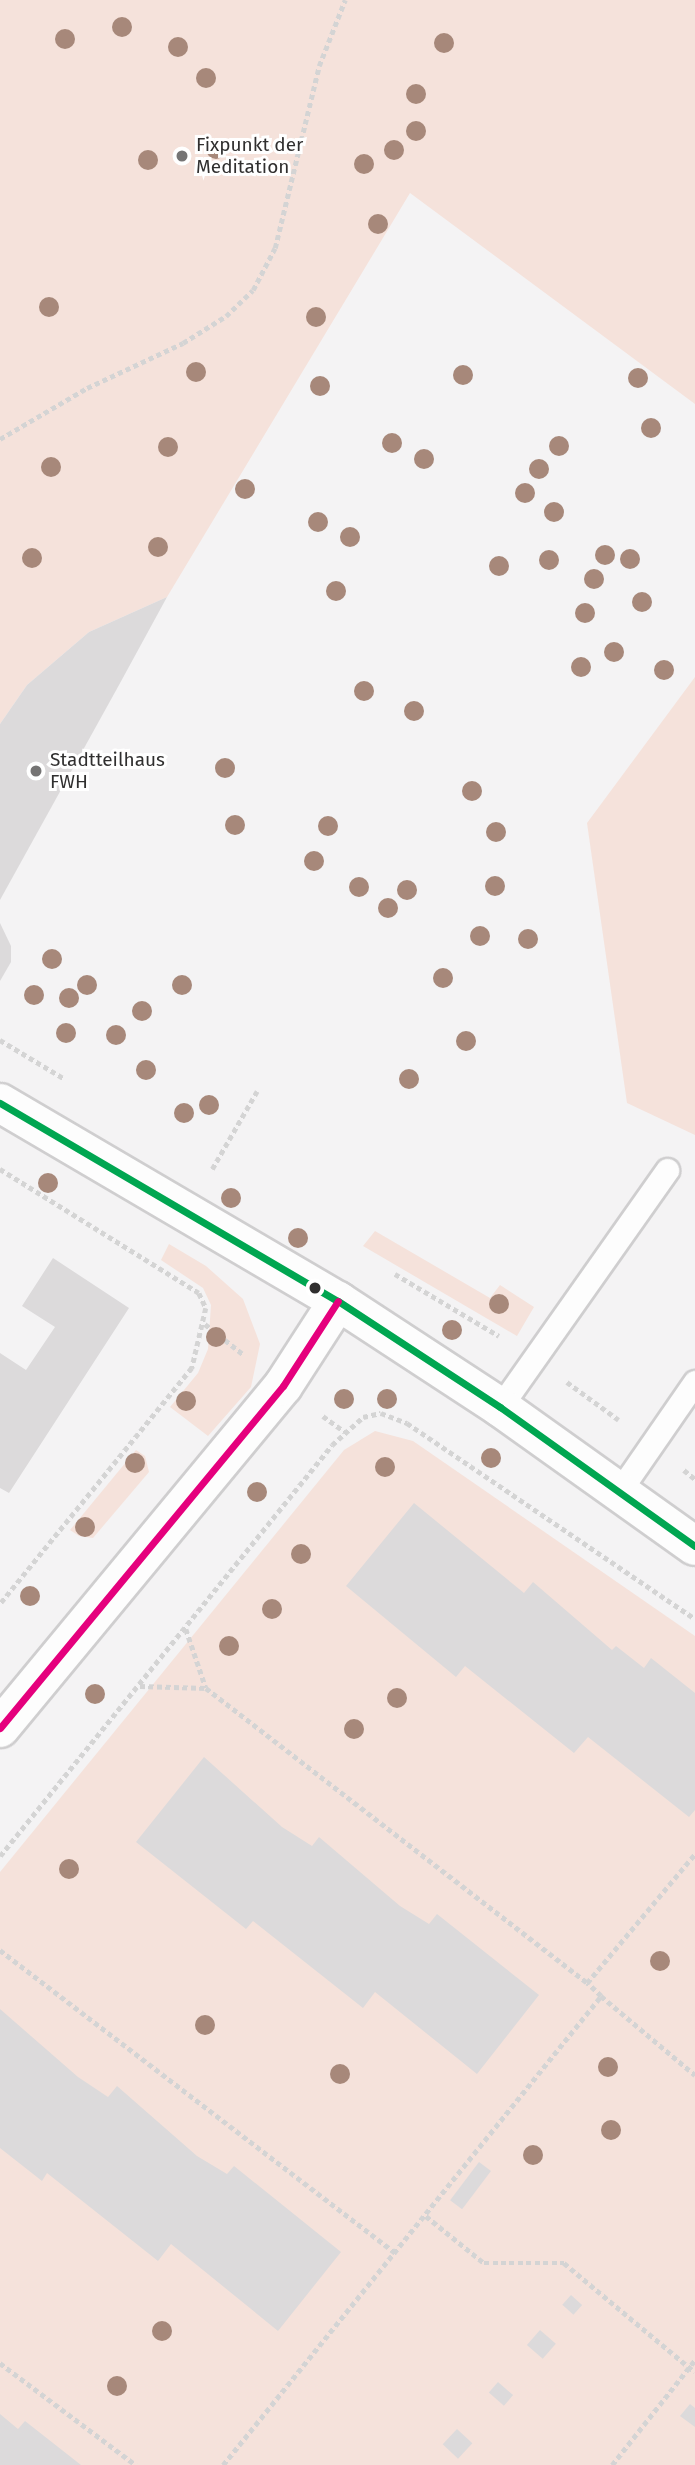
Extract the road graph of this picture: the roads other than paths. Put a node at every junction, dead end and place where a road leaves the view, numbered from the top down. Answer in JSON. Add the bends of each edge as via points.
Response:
{"nodes":[{"id":1,"x":0,"y":1103,"type":"edge"},
{"id":2,"x":667,"y":1170,"type":"dead end"},
{"id":3,"x":338,"y":1301,"type":"junction"},
{"id":4,"x":695,"y":1382,"type":"edge"},
{"id":5,"x":500,"y":1407,"type":"junction"},
{"id":6,"x":618,"y":1493,"type":"junction"},
{"id":7,"x":695,"y":1546,"type":"edge"},
{"id":8,"x":0,"y":1728,"type":"edge"}],
"edges":[{"from":1,"to":3,"type":"street"},
{"from":2,"to":5,"type":"lane"},
{"from":3,"to":5,"type":"street"},
{"from":3,"to":8,"type":"street","via":[[283,1386]]},
{"from":4,"to":6,"type":"lane"},
{"from":5,"to":6,"type":"street"},
{"from":6,"to":7,"type":"street"}]}
